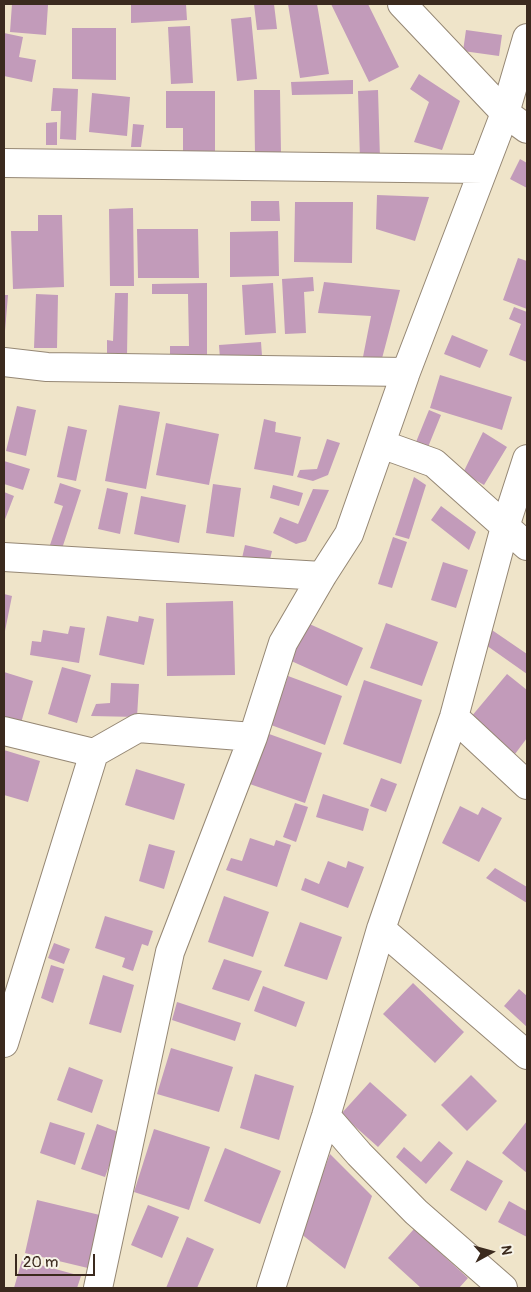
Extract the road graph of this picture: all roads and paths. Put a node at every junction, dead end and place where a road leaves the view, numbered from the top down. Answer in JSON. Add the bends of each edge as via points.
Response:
{"nodes":[{"id":1,"x":402,"y":4,"type":"edge"},
{"id":2,"x":527,"y":38,"type":"edge"},
{"id":3,"x":505,"y":113,"type":"junction"},
{"id":4,"x":527,"y":129,"type":"edge"},
{"id":5,"x":4,"y":163,"type":"edge"},
{"id":6,"x":483,"y":169,"type":"junction"},
{"id":7,"x":4,"y":362,"type":"edge"},
{"id":8,"x":406,"y":372,"type":"junction"},
{"id":9,"x":381,"y":444,"type":"junction"},
{"id":10,"x":527,"y":459,"type":"edge"},
{"id":11,"x":505,"y":527,"type":"junction"},
{"id":12,"x":527,"y":546,"type":"edge"},
{"id":13,"x":4,"y":557,"type":"edge"},
{"id":14,"x":322,"y":576,"type":"junction"},
{"id":15,"x":454,"y":717,"type":"junction"},
{"id":16,"x":4,"y":731,"type":"edge"},
{"id":17,"x":253,"y":737,"type":"junction"},
{"id":18,"x":94,"y":753,"type":"junction"},
{"id":19,"x":527,"y":785,"type":"edge"},
{"id":20,"x":381,"y":929,"type":"junction"},
{"id":21,"x":8,"y":1014,"type":"edge"},
{"id":22,"x":4,"y":1043,"type":"edge"},
{"id":23,"x":527,"y":1055,"type":"edge"},
{"id":24,"x":326,"y":1116,"type":"junction"},
{"id":25,"x":98,"y":1288,"type":"edge"},
{"id":26,"x":270,"y":1288,"type":"edge"},
{"id":27,"x":503,"y":1288,"type":"edge"}],
"edges":[{"from":1,"to":3,"type":"street"},
{"from":2,"to":3,"type":"street"},
{"from":3,"to":4,"type":"street"},
{"from":3,"to":6,"type":"street"},
{"from":5,"to":6,"type":"street"},
{"from":6,"to":8,"type":"street"},
{"from":7,"to":8,"type":"street","via":[[47,367]]},
{"from":8,"to":9,"type":"street"},
{"from":9,"to":11,"type":"street","via":[[434,463]]},
{"from":9,"to":14,"type":"street","via":[[349,534]]},
{"from":10,"to":11,"type":"street"},
{"from":11,"to":12,"type":"street"},
{"from":11,"to":15,"type":"street"},
{"from":13,"to":14,"type":"street"},
{"from":14,"to":17,"type":"street","via":[[283,643]]},
{"from":15,"to":19,"type":"street"},
{"from":15,"to":20,"type":"street"},
{"from":16,"to":18,"type":"street"},
{"from":17,"to":18,"type":"street","via":[[138,728]]},
{"from":17,"to":25,"type":"street","via":[[170,952]]},
{"from":18,"to":21,"type":"street"},
{"from":20,"to":23,"type":"street"},
{"from":20,"to":24,"type":"street"},
{"from":21,"to":22,"type":"street"},
{"from":24,"to":26,"type":"street"},
{"from":24,"to":27,"type":"street","via":[[416,1212]]}]}
